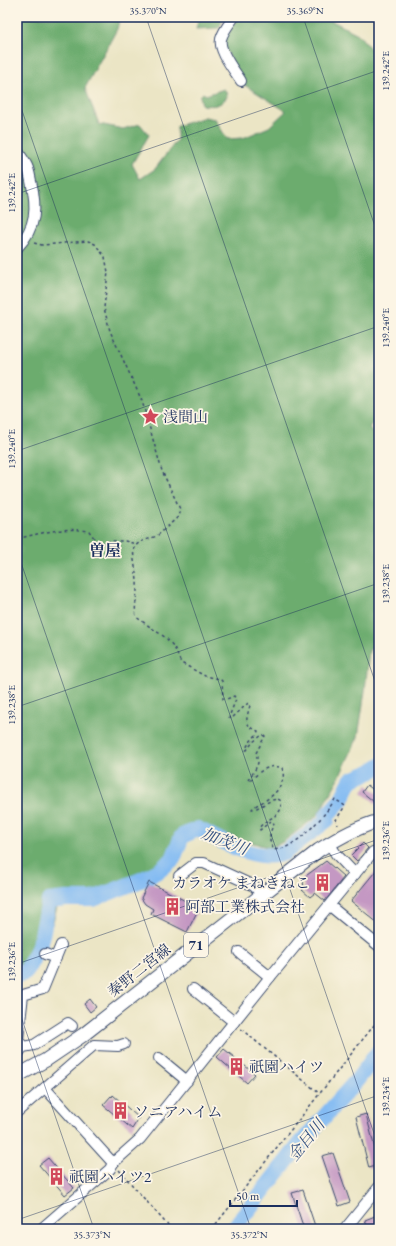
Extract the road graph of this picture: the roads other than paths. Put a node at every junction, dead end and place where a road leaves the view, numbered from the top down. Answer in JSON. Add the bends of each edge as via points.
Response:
{"nodes":[{"id":1,"x":234,"y":17,"type":"edge"},
{"id":2,"x":241,"y":81,"type":"dead end"},
{"id":3,"x":17,"y":150,"type":"edge"},
{"id":4,"x":17,"y":248,"type":"edge"},
{"id":5,"x":379,"y":821,"type":"edge"},
{"id":6,"x":329,"y":843,"type":"junction"},
{"id":7,"x":373,"y":852,"type":"dead end"},
{"id":8,"x":355,"y":874,"type":"junction"},
{"id":9,"x":179,"y":876,"type":"dead end"},
{"id":10,"x":261,"y":894,"type":"junction"},
{"id":11,"x":330,"y":906,"type":"junction"},
{"id":12,"x":62,"y":945,"type":"dead end"},
{"id":13,"x":379,"y":946,"type":"edge"},
{"id":14,"x":240,"y":952,"type":"dead end"},
{"id":15,"x":45,"y":954,"type":"dead end"},
{"id":16,"x":56,"y":958,"type":"junction"},
{"id":17,"x":270,"y":977,"type":"junction"},
{"id":18,"x":193,"y":990,"type":"dead end"},
{"id":19,"x":20,"y":1006,"type":"edge"},
{"id":20,"x":234,"y":1022,"type":"junction"},
{"id":21,"x":72,"y":1026,"type":"dead end"},
{"id":22,"x":124,"y":1044,"type":"dead end"},
{"id":23,"x":20,"y":1051,"type":"edge"},
{"id":24,"x":159,"y":1058,"type":"dead end"},
{"id":25,"x":17,"y":1076,"type":"edge"},
{"id":26,"x":187,"y":1081,"type":"junction"},
{"id":27,"x":45,"y":1088,"type":"junction"},
{"id":28,"x":17,"y":1112,"type":"edge"},
{"id":29,"x":113,"y":1163,"type":"junction"},
{"id":30,"x":379,"y":1187,"type":"edge"},
{"id":31,"x":41,"y":1229,"type":"edge"},
{"id":32,"x":345,"y":1229,"type":"edge"}],
"edges":[{"from":1,"to":2,"type":"street","via":[[224,32],[221,44],[223,52]]},
{"from":3,"to":4,"type":"street","via":[[27,166],[35,198],[32,224]]},
{"from":5,"to":6,"type":"main road","name":"秦野二宮線","number":"71","via":[[357,828]]},
{"from":6,"to":8,"type":"street"},
{"from":6,"to":10,"type":"main road","name":"秦野二宮線","number":"71"},
{"from":7,"to":8,"type":"street"},
{"from":8,"to":11,"type":"street"},
{"from":9,"to":10,"type":"street","via":[[196,863],[204,863],[254,886]]},
{"from":10,"to":25,"type":"main road","name":"秦野二宮線","number":"71","via":[[83,1035]]},
{"from":11,"to":13,"type":"street"},
{"from":11,"to":17,"type":"street"},
{"from":12,"to":16,"type":"street"},
{"from":14,"to":17,"type":"street"},
{"from":15,"to":16,"type":"street"},
{"from":16,"to":19,"type":"street","via":[[43,989],[23,995]]},
{"from":17,"to":20,"type":"street"},
{"from":18,"to":20,"type":"street"},
{"from":19,"to":23,"type":"street"},
{"from":20,"to":26,"type":"street"},
{"from":21,"to":23,"type":"street","via":[[68,1024]]},
{"from":22,"to":27,"type":"street","via":[[93,1045]]},
{"from":24,"to":26,"type":"street"},
{"from":26,"to":29,"type":"street","via":[[140,1139]]},
{"from":27,"to":28,"type":"street"},
{"from":27,"to":29,"type":"street"},
{"from":29,"to":31,"type":"street","via":[[110,1169]]},
{"from":30,"to":32,"type":"street"}]}
